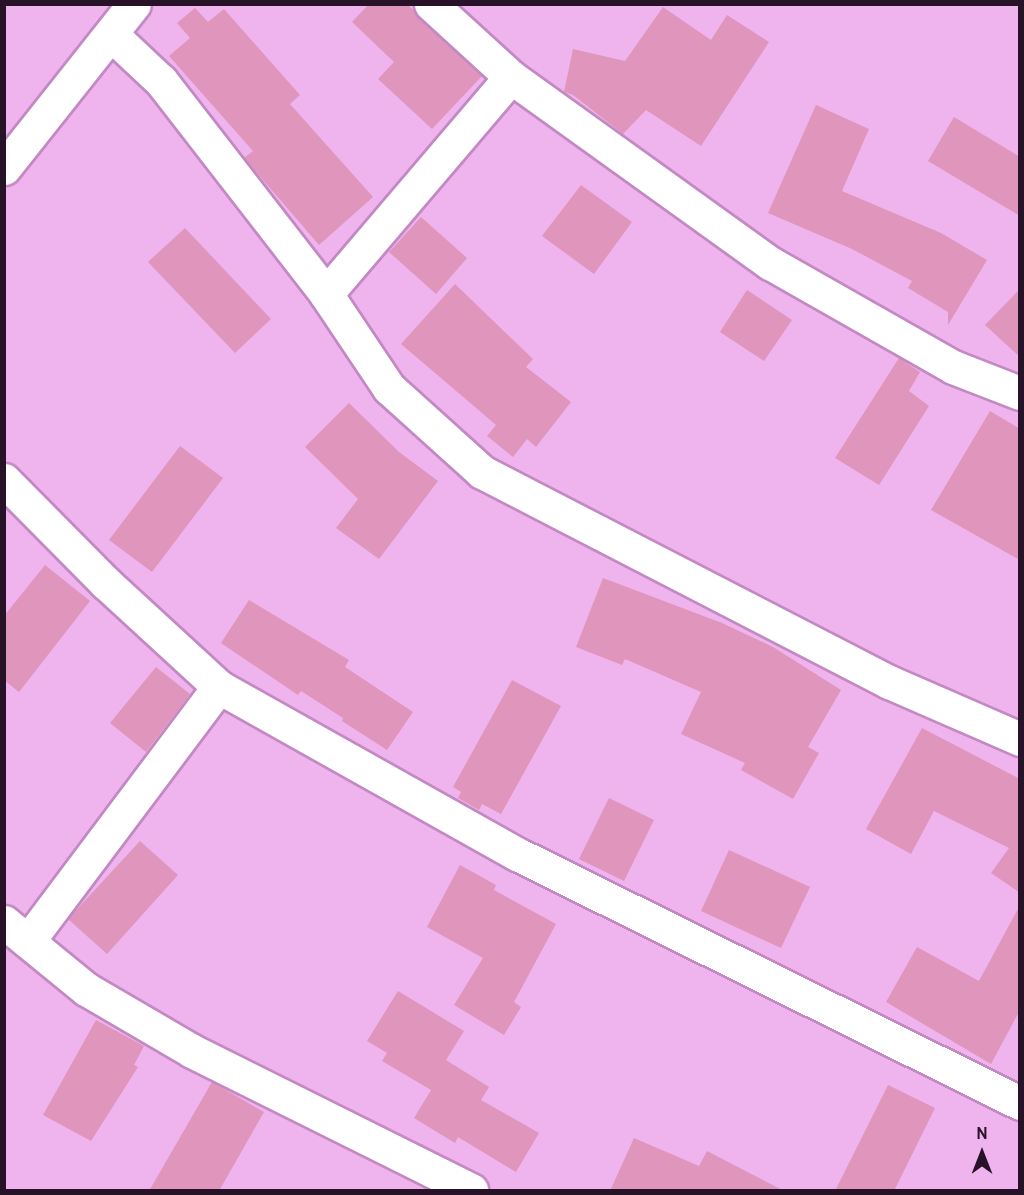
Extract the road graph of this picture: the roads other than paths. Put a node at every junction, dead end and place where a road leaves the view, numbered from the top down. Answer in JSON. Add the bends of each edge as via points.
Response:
{"nodes":[{"id":1,"x":134,"y":4,"type":"edge"},
{"id":2,"x":431,"y":4,"type":"edge"},
{"id":3,"x":112,"y":35,"type":"junction"},
{"id":4,"x":511,"y":77,"type":"junction"},
{"id":5,"x":4,"y":168,"type":"edge"},
{"id":6,"x":326,"y":294,"type":"junction"},
{"id":7,"x":1020,"y":393,"type":"edge"},
{"id":8,"x":4,"y":480,"type":"edge"},
{"id":9,"x":219,"y":687,"type":"junction"},
{"id":10,"x":1020,"y":739,"type":"edge"},
{"id":11,"x":16,"y":932,"type":"edge"},
{"id":12,"x":1020,"y":1103,"type":"edge"},
{"id":13,"x":471,"y":1191,"type":"edge"}],
"edges":[{"from":1,"to":3,"type":"street"},
{"from":2,"to":4,"type":"street"},
{"from":3,"to":5,"type":"street"},
{"from":3,"to":6,"type":"street","via":[[161,81]]},
{"from":4,"to":6,"type":"street"},
{"from":4,"to":7,"type":"street","via":[[770,263],[953,366]]},
{"from":6,"to":10,"type":"street","via":[[389,388],[482,472],[889,682]]},
{"from":8,"to":9,"type":"street","via":[[106,583]]},
{"from":9,"to":11,"type":"street"},
{"from":9,"to":12,"type":"street","via":[[517,854]]},
{"from":11,"to":13,"type":"street","via":[[86,989],[192,1051]]}]}
